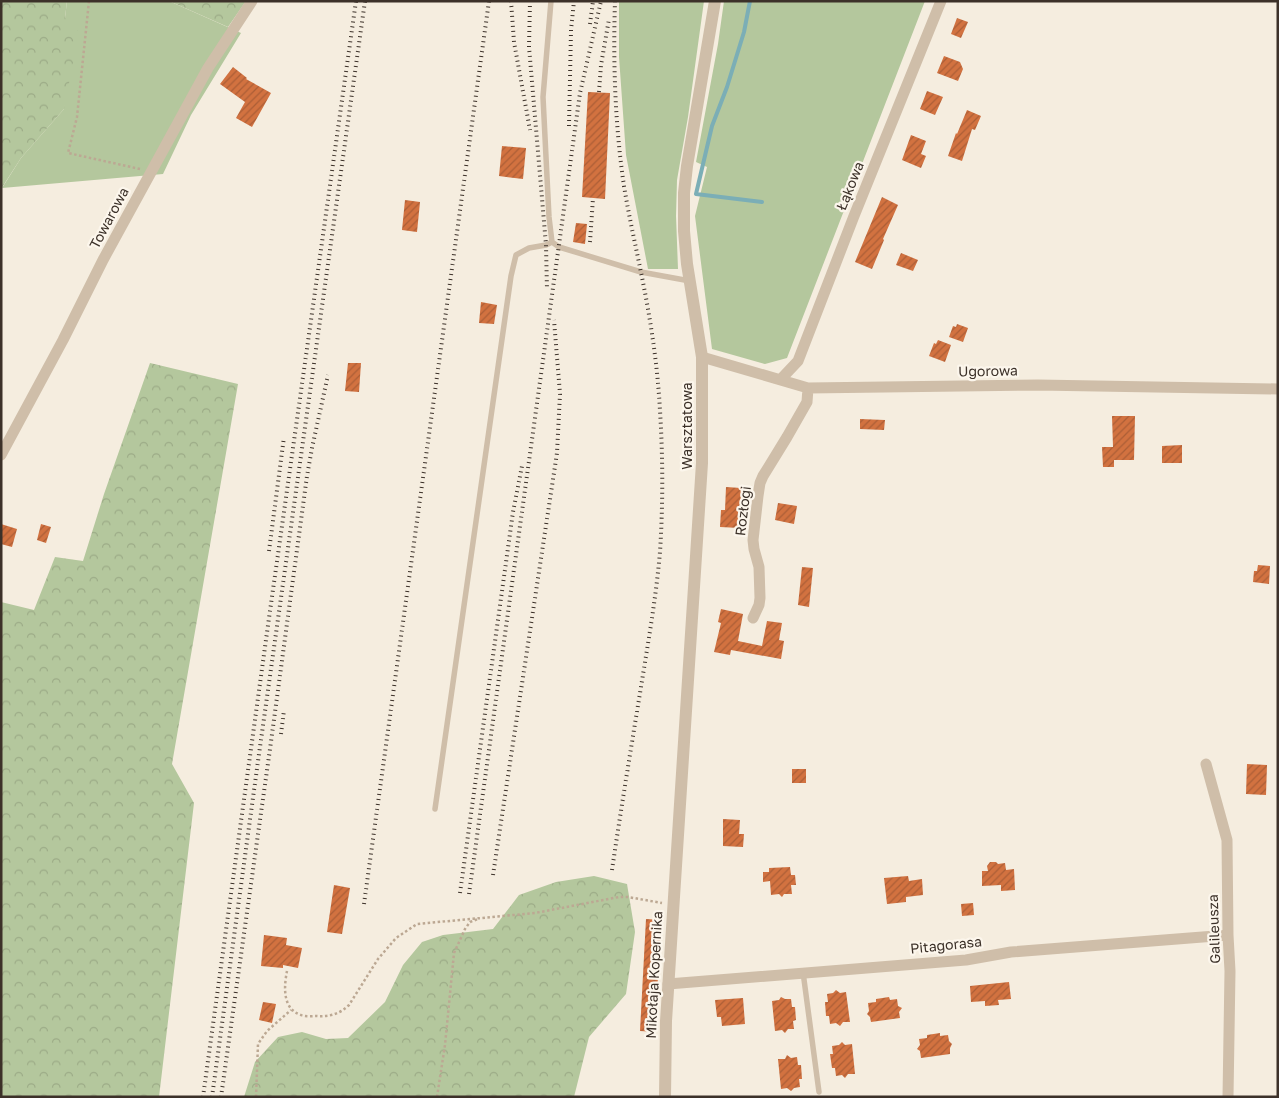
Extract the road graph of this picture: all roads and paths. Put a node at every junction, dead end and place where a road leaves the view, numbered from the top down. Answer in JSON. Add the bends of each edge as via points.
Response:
{"nodes":[{"id":1,"x":89,"y":1,"type":"edge"},
{"id":2,"x":252,"y":1,"type":"edge"},
{"id":3,"x":551,"y":1,"type":"edge"},
{"id":4,"x":715,"y":1,"type":"edge"},
{"id":5,"x":942,"y":1,"type":"edge"},
{"id":6,"x":151,"y":172,"type":"junction"},
{"id":7,"x":552,"y":242,"type":"junction"},
{"id":8,"x":690,"y":280,"type":"junction"},
{"id":9,"x":702,"y":357,"type":"junction"},
{"id":10,"x":781,"y":379,"type":"junction"},
{"id":11,"x":808,"y":388,"type":"junction"},
{"id":12,"x":1278,"y":389,"type":"edge"},
{"id":13,"x":1,"y":455,"type":"edge"},
{"id":14,"x":753,"y":618,"type":"dead end"},
{"id":15,"x":1206,"y":764,"type":"dead end"},
{"id":16,"x":435,"y":809,"type":"dead end"},
{"id":17,"x":676,"y":854,"type":"joint"},
{"id":18,"x":673,"y":905,"type":"junction"},
{"id":19,"x":482,"y":918,"type":"junction"},
{"id":20,"x":1228,"y":935,"type":"junction"},
{"id":21,"x":287,"y":971,"type":"dead end"},
{"id":22,"x":803,"y":972,"type":"junction"},
{"id":23,"x":668,"y":984,"type":"junction"},
{"id":24,"x":292,"y":1010,"type":"junction"},
{"id":25,"x":820,"y":1092,"type":"dead end"},
{"id":26,"x":256,"y":1097,"type":"edge"},
{"id":27,"x":438,"y":1097,"type":"edge"},
{"id":28,"x":665,"y":1097,"type":"edge"},
{"id":29,"x":1228,"y":1097,"type":"edge"}],
"edges":[{"from":1,"to":6,"type":"path","via":[[77,117],[68,153]]},
{"from":2,"to":6,"type":"street","name":"Towarowa","via":[[208,68]]},
{"from":3,"to":7,"type":"lane","via":[[543,97]]},
{"from":4,"to":8,"type":"street","name":"Warsztatowa","via":[[684,193],[684,230]]},
{"from":5,"to":10,"type":"street","name":"Łąkowa","via":[[798,361]]},
{"from":6,"to":13,"type":"street","name":"Towarowa"},
{"from":7,"to":8,"type":"lane","via":[[559,247],[641,272]]},
{"from":7,"to":16,"type":"lane","via":[[516,255],[510,276]]},
{"from":8,"to":9,"type":"street","name":"Warsztatowa"},
{"from":9,"to":10,"type":"street","name":"Ugorowa"},
{"from":9,"to":17,"type":"street","name":"Warsztatowa","via":[[702,463]]},
{"from":10,"to":11,"type":"street","name":"Ugorowa"},
{"from":11,"to":12,"type":"street","name":"Ugorowa","via":[[1038,385]]},
{"from":11,"to":14,"type":"street","name":"Rozłogi","via":[[807,402],[760,484],[753,540],[760,567],[760,598]]},
{"from":15,"to":20,"type":"street","name":"Galileusza","via":[[1227,840]]},
{"from":17,"to":18,"type":"street","name":"Mikołaja Kopernika"},
{"from":18,"to":19,"type":"path","via":[[619,897],[534,913]]},
{"from":18,"to":23,"type":"street","name":"Mikołaja Kopernika"},
{"from":19,"to":24,"type":"path","via":[[417,924],[396,938],[343,1012],[326,1017],[301,1015]]},
{"from":19,"to":27,"type":"path","via":[[470,922],[465,928],[454,953]]},
{"from":20,"to":22,"type":"street","name":"Pitagorasa"},
{"from":20,"to":29,"type":"street","name":"Galileusza"},
{"from":21,"to":24,"type":"path","via":[[284,986],[286,1000]]},
{"from":22,"to":23,"type":"street","name":"Pitagorasa"},
{"from":22,"to":25,"type":"lane"},
{"from":23,"to":28,"type":"street","name":"Mikołaja Kopernika"},
{"from":24,"to":26,"type":"path","via":[[267,1031],[258,1044]]}]}
